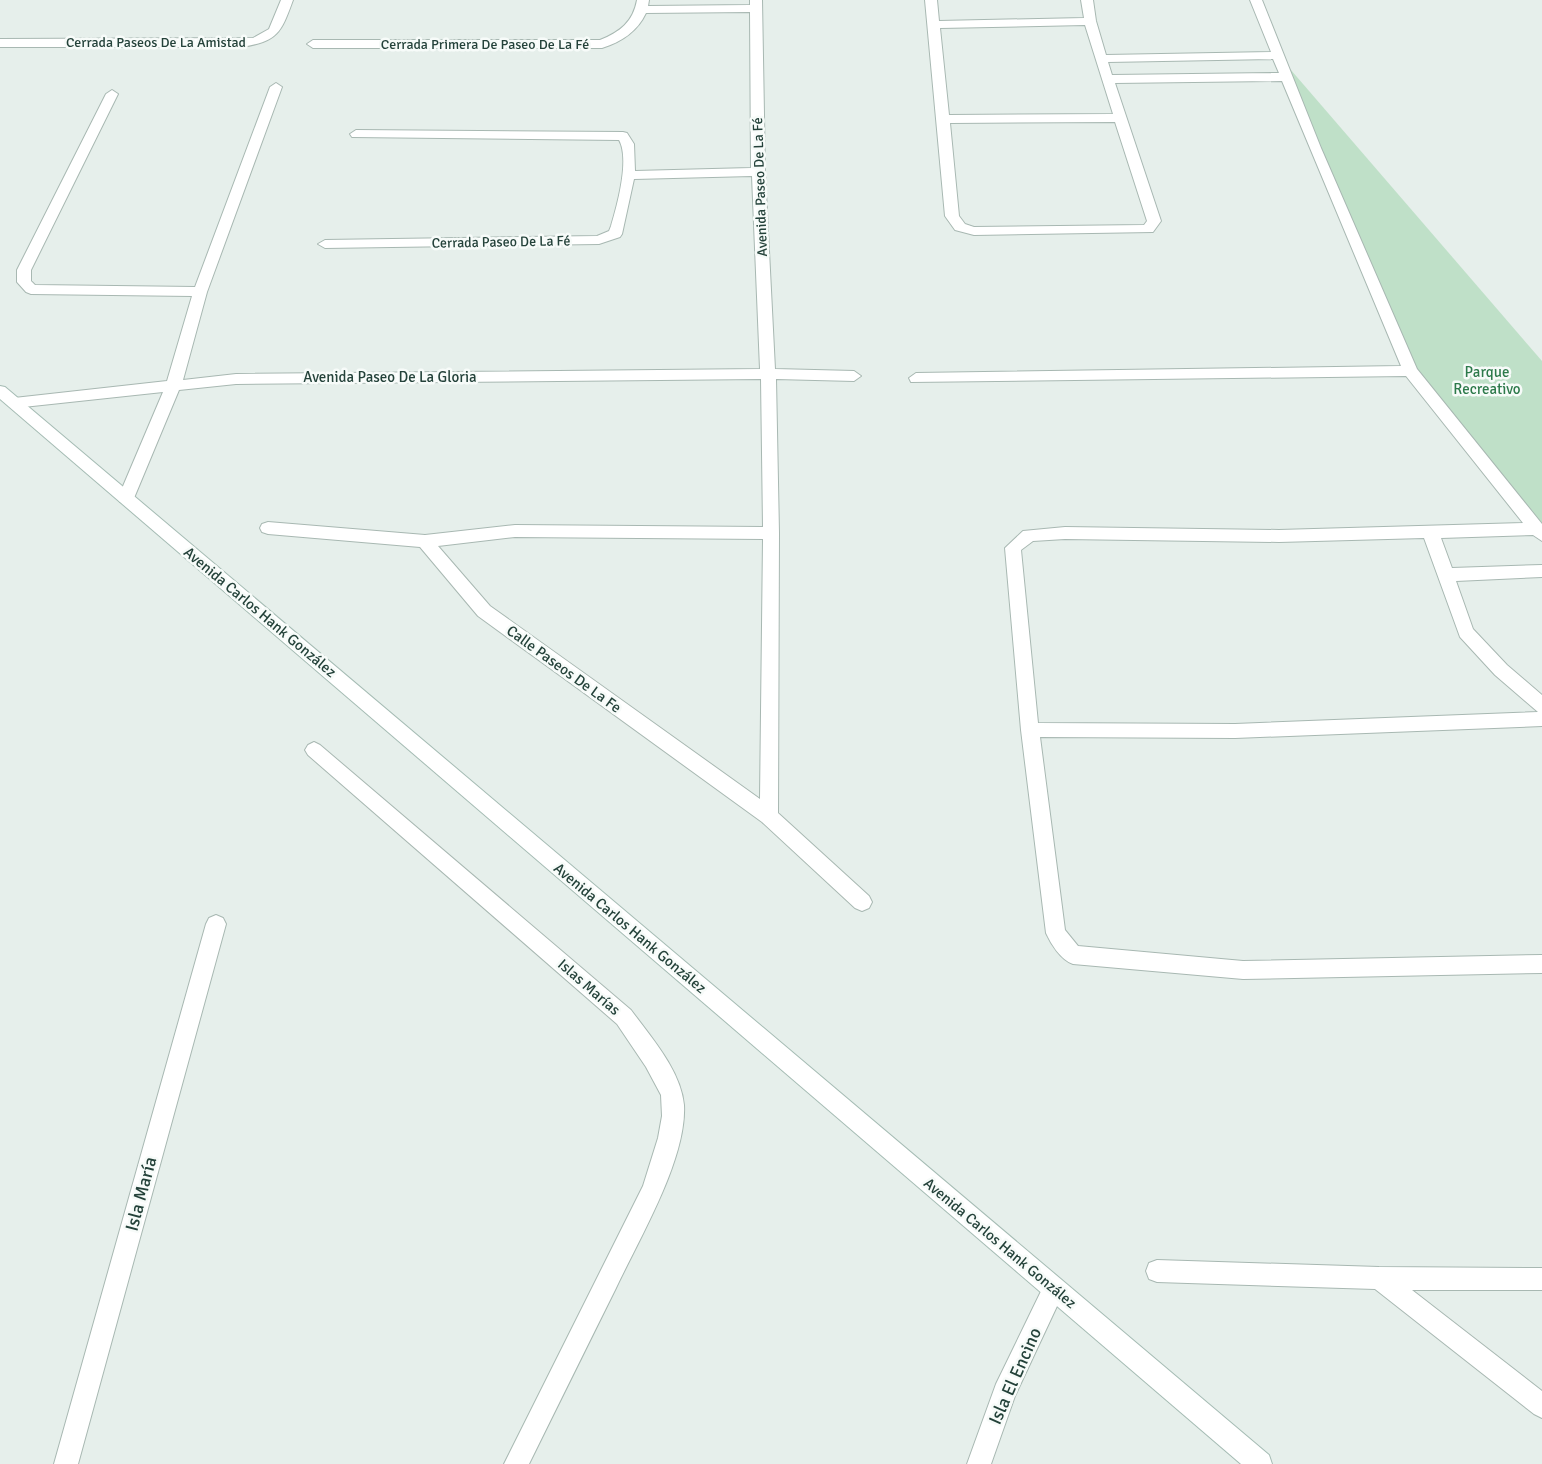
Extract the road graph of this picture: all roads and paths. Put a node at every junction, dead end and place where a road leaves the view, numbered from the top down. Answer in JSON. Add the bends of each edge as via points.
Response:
{"nodes":[{"id":1,"x":287,"y":0,"type":"edge"},
{"id":2,"x":931,"y":0,"type":"edge"},
{"id":3,"x":1087,"y":0,"type":"edge"},
{"id":4,"x":1256,"y":0,"type":"edge"},
{"id":5,"x":756,"y":4,"type":"edge"},
{"id":6,"x":642,"y":5,"type":"edge"},
{"id":7,"x":1090,"y":21,"type":"junction"},
{"id":8,"x":934,"y":25,"type":"junction"},
{"id":9,"x":0,"y":43,"type":"edge"},
{"id":10,"x":314,"y":44,"type":"dead end"},
{"id":11,"x":1278,"y":55,"type":"junction"},
{"id":12,"x":1101,"y":59,"type":"junction"},
{"id":13,"x":1287,"y":77,"type":"junction"},
{"id":14,"x":1108,"y":79,"type":"junction"},
{"id":15,"x":276,"y":87,"type":"dead end"},
{"id":16,"x":112,"y":94,"type":"dead end"},
{"id":17,"x":1120,"y":118,"type":"junction"},
{"id":18,"x":943,"y":119,"type":"junction"},
{"id":19,"x":356,"y":134,"type":"dead end"},
{"id":20,"x":758,"y":172,"type":"junction"},
{"id":21,"x":628,"y":175,"type":"junction"},
{"id":22,"x":325,"y":244,"type":"dead end"},
{"id":23,"x":200,"y":292,"type":"junction"},
{"id":24,"x":1410,"y":371,"type":"junction"},
{"id":25,"x":768,"y":374,"type":"junction"},
{"id":26,"x":854,"y":376,"type":"dead end"},
{"id":27,"x":916,"y":378,"type":"dead end"},
{"id":28,"x":173,"y":387,"type":"junction"},
{"id":29,"x":7,"y":397,"type":"edge"},
{"id":30,"x":126,"y":498,"type":"junction"},
{"id":31,"x":268,"y":528,"type":"dead end"},
{"id":32,"x":1430,"y":531,"type":"junction"},
{"id":33,"x":771,"y":532,"type":"junction"},
{"id":34,"x":1540,"y":532,"type":"edge"},
{"id":35,"x":425,"y":541,"type":"junction"},
{"id":36,"x":1542,"y":571,"type":"edge"},
{"id":37,"x":1446,"y":575,"type":"junction"},
{"id":38,"x":1542,"y":706,"type":"edge"},
{"id":39,"x":1542,"y":719,"type":"edge"},
{"id":40,"x":1030,"y":730,"type":"junction"},
{"id":41,"x":314,"y":750,"type":"dead end"},
{"id":42,"x":769,"y":816,"type":"junction"},
{"id":43,"x":862,"y":902,"type":"dead end"},
{"id":44,"x":216,"y":924,"type":"dead end"},
{"id":45,"x":1542,"y":964,"type":"edge"},
{"id":46,"x":1157,"y":1271,"type":"dead end"},
{"id":47,"x":1379,"y":1278,"type":"junction"},
{"id":48,"x":1542,"y":1279,"type":"edge"},
{"id":49,"x":1054,"y":1289,"type":"junction"},
{"id":50,"x":1542,"y":1406,"type":"edge"},
{"id":51,"x":66,"y":1464,"type":"edge"},
{"id":52,"x":516,"y":1464,"type":"edge"},
{"id":53,"x":979,"y":1464,"type":"edge"},
{"id":54,"x":1260,"y":1464,"type":"edge"}],
"edges":[{"from":1,"to":9,"type":"street","name":"Cerrada Paseos De La Amistad","via":[[276,32],[265,40]]},
{"from":2,"to":8,"type":"street"},
{"from":3,"to":7,"type":"street"},
{"from":4,"to":11,"type":"street"},
{"from":5,"to":6,"type":"street","name":"Cerrada Primera De Paseo De La Fé"},
{"from":5,"to":20,"type":"street","name":"Avenida Paseo De La Fé"},
{"from":6,"to":10,"type":"street","name":"Cerrada Primera De Paseo De La Fé","via":[[622,36],[602,44]]},
{"from":7,"to":8,"type":"street"},
{"from":7,"to":12,"type":"street"},
{"from":8,"to":18,"type":"street"},
{"from":11,"to":12,"type":"street"},
{"from":11,"to":13,"type":"street"},
{"from":12,"to":14,"type":"street"},
{"from":13,"to":14,"type":"street"},
{"from":13,"to":24,"type":"street"},
{"from":14,"to":17,"type":"street"},
{"from":15,"to":23,"type":"street"},
{"from":16,"to":23,"type":"street","via":[[24,270],[24,282],[32,289]]},
{"from":17,"to":18,"type":"street"},
{"from":17,"to":18,"type":"street","via":[[1154,221],[1148,229],[974,231],[960,227],[952,216]]},
{"from":19,"to":21,"type":"street","name":"Cerrada Paseo De La Fé","via":[[623,136],[628,144]]},
{"from":20,"to":21,"type":"street"},
{"from":20,"to":25,"type":"street","name":"Avenida Paseo De La Fé"},
{"from":21,"to":22,"type":"street","name":"Cerrada Paseo De La Fé","via":[[620,224],[615,234],[599,240]]},
{"from":23,"to":28,"type":"street"},
{"from":24,"to":27,"type":"street"},
{"from":24,"to":34,"type":"street"},
{"from":25,"to":26,"type":"street","name":"Avenida Paseo De La Gloria"},
{"from":25,"to":28,"type":"street","name":"Avenida Paseo De La Gloria","via":[[236,379]]},
{"from":25,"to":33,"type":"street"},
{"from":28,"to":29,"type":"street","name":"Avenida Paseo De La Gloria"},
{"from":28,"to":30,"type":"street"},
{"from":29,"to":30,"type":"street","name":"Avenida Carlos Hank González"},
{"from":30,"to":49,"type":"street","name":"Avenida Carlos Hank González"},
{"from":31,"to":35,"type":"street"},
{"from":32,"to":34,"type":"street"},
{"from":32,"to":37,"type":"street"},
{"from":32,"to":40,"type":"street","via":[[1279,536],[1029,536],[1013,548]]},
{"from":33,"to":35,"type":"street","via":[[515,531]]},
{"from":33,"to":42,"type":"street"},
{"from":35,"to":42,"type":"street","name":"Calle Paseos De La Fe","via":[[484,611]]},
{"from":36,"to":37,"type":"street"},
{"from":37,"to":38,"type":"street","via":[[1466,632]]},
{"from":39,"to":40,"type":"street","via":[[1235,731]]},
{"from":40,"to":45,"type":"street","via":[[1056,933],[1073,955],[1243,970]]},
{"from":41,"to":52,"type":"street","name":"Islas Marías","via":[[624,1017],[658,1065],[674,1103],[668,1144],[652,1190]]},
{"from":42,"to":43,"type":"street","name":"Calle Paseos De La Fe"},
{"from":44,"to":51,"type":"street","name":"Isla María"},
{"from":46,"to":47,"type":"street"},
{"from":47,"to":48,"type":"street"},
{"from":47,"to":50,"type":"street"},
{"from":49,"to":53,"type":"street","name":"Isla El Encino","via":[[1004,1392]]},
{"from":49,"to":54,"type":"street","name":"Avenida Carlos Hank González"}]}
